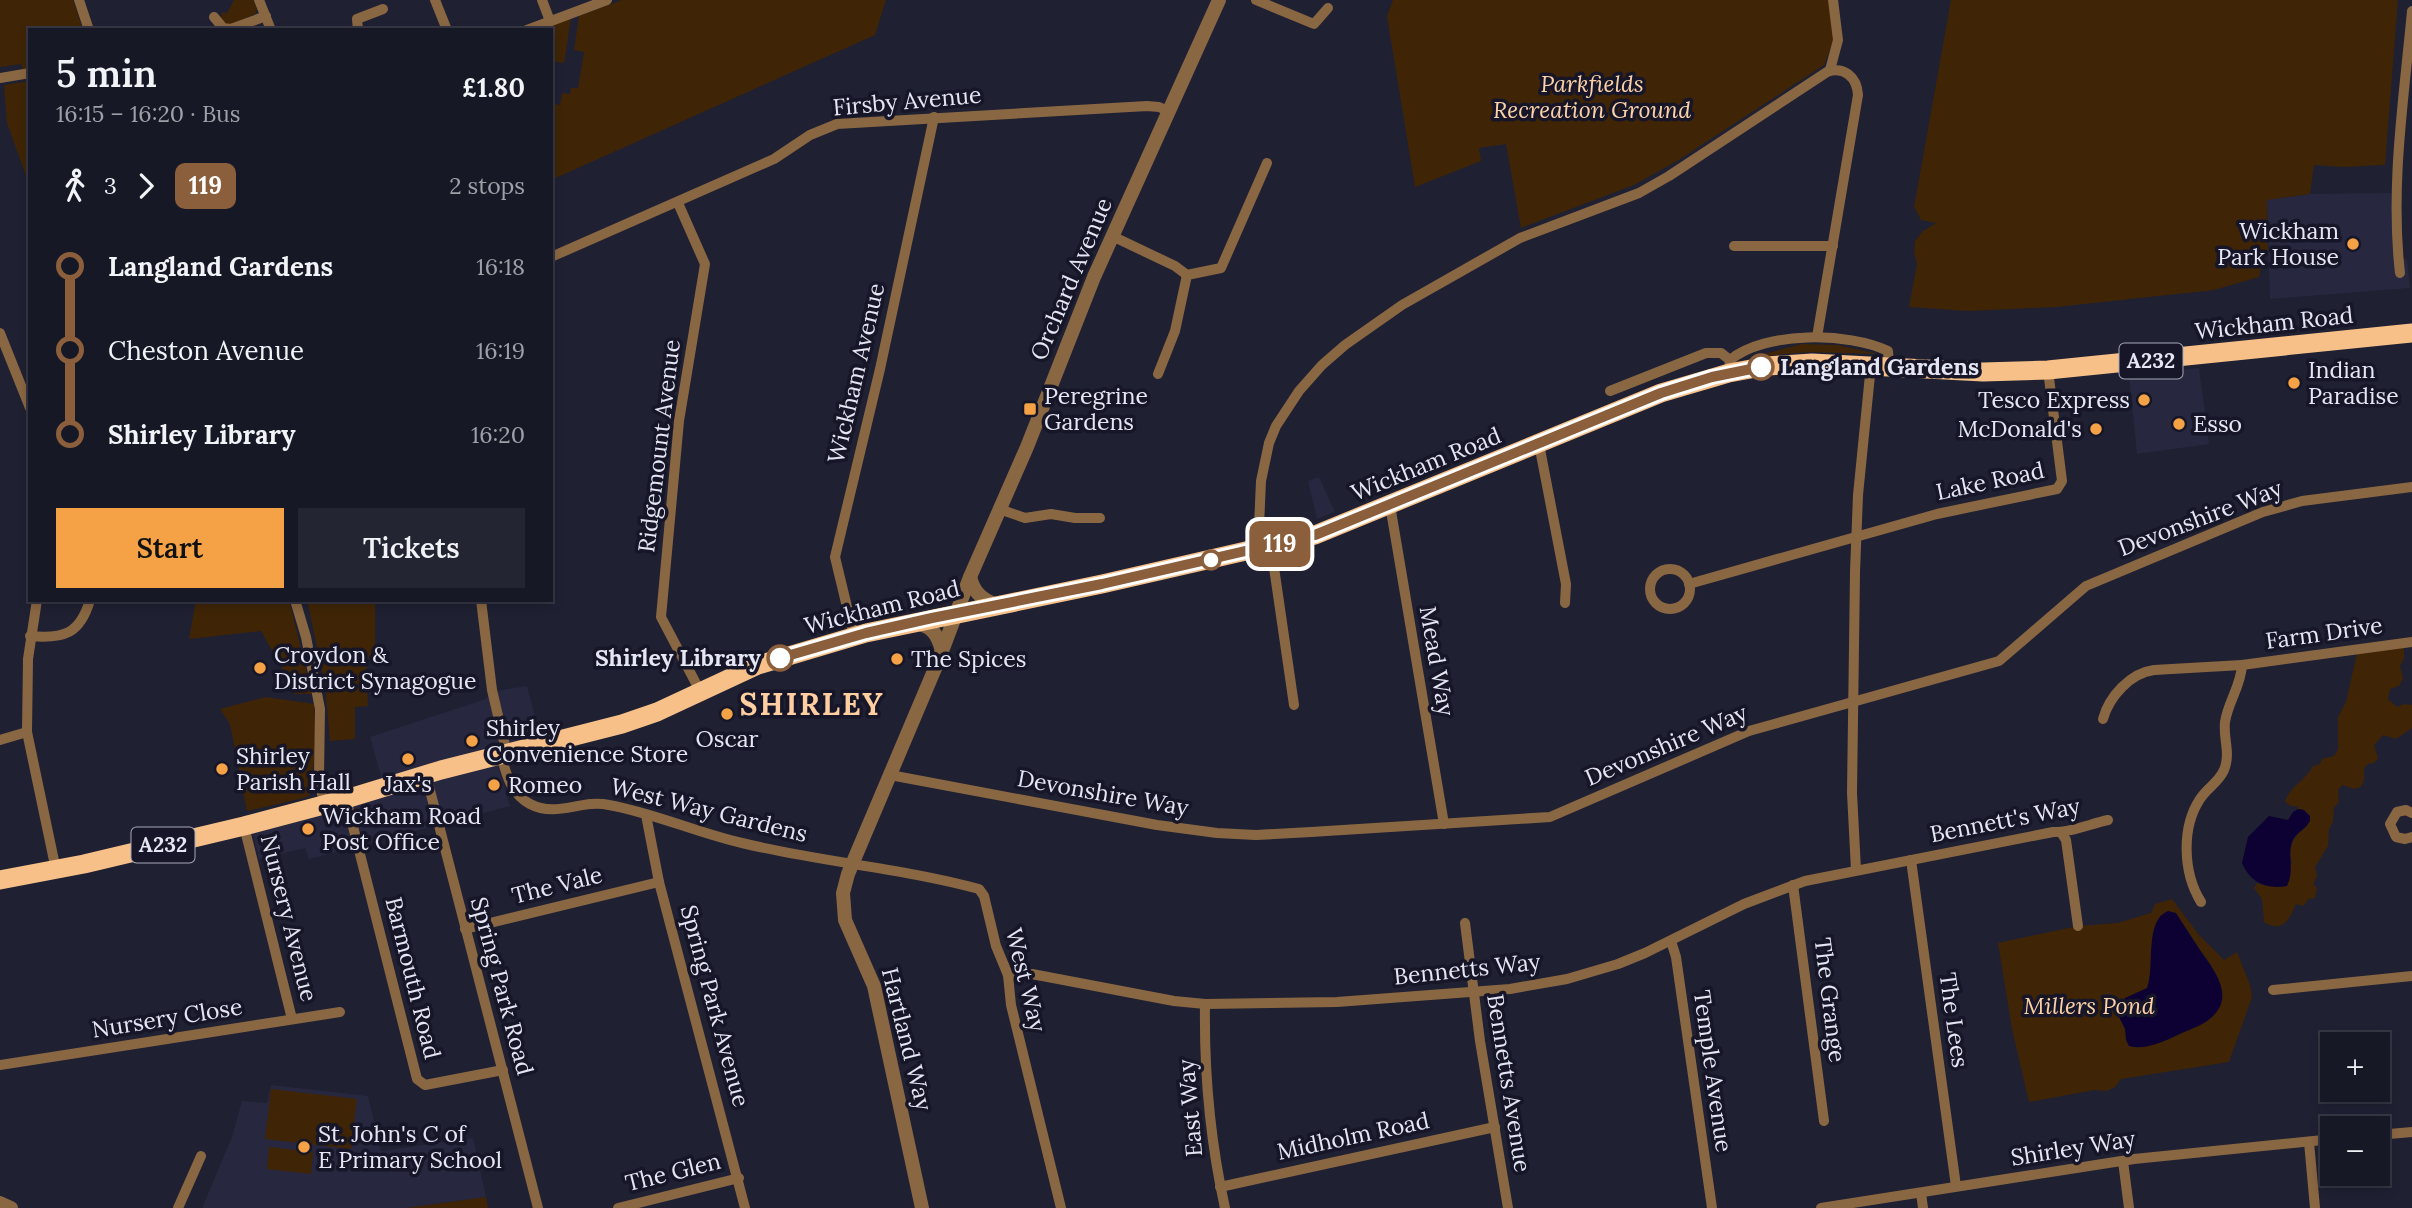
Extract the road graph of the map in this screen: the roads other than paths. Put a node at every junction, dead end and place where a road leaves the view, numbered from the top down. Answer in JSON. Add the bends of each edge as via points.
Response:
{"nodes":[{"id":1,"x":79,"y":0,"type":"edge"},
{"id":2,"x":260,"y":0,"type":"edge"},
{"id":3,"x":435,"y":0,"type":"edge"},
{"id":4,"x":542,"y":0,"type":"edge"},
{"id":5,"x":607,"y":0,"type":"edge"},
{"id":6,"x":1219,"y":0,"type":"edge"},
{"id":7,"x":1256,"y":0,"type":"edge"},
{"id":8,"x":1833,"y":0,"type":"edge"},
{"id":9,"x":1328,"y":8,"type":"dead end"},
{"id":10,"x":383,"y":9,"type":"dead end"},
{"id":11,"x":2412,"y":11,"type":"edge"},
{"id":12,"x":265,"y":16,"type":"junction"},
{"id":13,"x":214,"y":17,"type":"dead end"},
{"id":14,"x":550,"y":21,"type":"junction"},
{"id":15,"x":88,"y":28,"type":"edge"},
{"id":16,"x":223,"y":28,"type":"edge"},
{"id":17,"x":234,"y":28,"type":"edge"},
{"id":18,"x":270,"y":28,"type":"edge"},
{"id":19,"x":357,"y":28,"type":"edge"},
{"id":20,"x":446,"y":28,"type":"edge"},
{"id":21,"x":532,"y":28,"type":"edge"},
{"id":22,"x":1830,"y":70,"type":"junction"},
{"id":23,"x":28,"y":73,"type":"edge"},
{"id":24,"x":0,"y":78,"type":"edge"},
{"id":25,"x":1168,"y":111,"type":"junction"},
{"id":26,"x":934,"y":117,"type":"junction"},
{"id":27,"x":1267,"y":163,"type":"dead end"},
{"id":28,"x":678,"y":203,"type":"junction"},
{"id":29,"x":1112,"y":236,"type":"junction"},
{"id":30,"x":1734,"y":246,"type":"dead end"},
{"id":31,"x":1833,"y":246,"type":"junction"},
{"id":32,"x":553,"y":256,"type":"edge"},
{"id":33,"x":2400,"y":273,"type":"dead end"},
{"id":34,"x":1187,"y":275,"type":"junction"},
{"id":35,"x":0,"y":333,"type":"edge"},
{"id":36,"x":2412,"y":333,"type":"edge"},
{"id":37,"x":1817,"y":337,"type":"junction"},
{"id":38,"x":1880,"y":365,"type":"junction"},
{"id":39,"x":1730,"y":366,"type":"junction"},
{"id":40,"x":2048,"y":370,"type":"junction"},
{"id":41,"x":1158,"y":374,"type":"dead end"},
{"id":42,"x":1610,"y":391,"type":"dead end"},
{"id":43,"x":28,"y":403,"type":"edge"},
{"id":44,"x":1539,"y":444,"type":"junction"},
{"id":45,"x":2412,"y":487,"type":"edge"},
{"id":46,"x":1390,"y":505,"type":"junction"},
{"id":47,"x":999,"y":509,"type":"junction"},
{"id":48,"x":1100,"y":518,"type":"dead end"},
{"id":49,"x":1856,"y":538,"type":"junction"},
{"id":50,"x":1264,"y":548,"type":"junction"},
{"id":51,"x":970,"y":577,"type":"junction"},
{"id":52,"x":1689,"y":584,"type":"dead end"},
{"id":53,"x":37,"y":602,"type":"edge"},
{"id":54,"x":89,"y":602,"type":"edge"},
{"id":55,"x":296,"y":602,"type":"edge"},
{"id":56,"x":481,"y":602,"type":"edge"},
{"id":57,"x":1565,"y":603,"type":"dead end"},
{"id":58,"x":996,"y":605,"type":"junction"},
{"id":59,"x":957,"y":613,"type":"junction"},
{"id":60,"x":911,"y":623,"type":"junction"},
{"id":61,"x":30,"y":636,"type":"junction"},
{"id":62,"x":854,"y":636,"type":"junction"},
{"id":63,"x":2412,"y":642,"type":"edge"},
{"id":64,"x":942,"y":651,"type":"junction"},
{"id":65,"x":2242,"y":666,"type":"junction"},
{"id":66,"x":700,"y":691,"type":"junction"},
{"id":67,"x":1852,"y":702,"type":"junction"},
{"id":68,"x":1294,"y":705,"type":"dead end"},
{"id":69,"x":2103,"y":719,"type":"dead end"},
{"id":70,"x":27,"y":732,"type":"junction"},
{"id":71,"x":0,"y":740,"type":"edge"},
{"id":72,"x":504,"y":754,"type":"junction"},
{"id":73,"x":426,"y":775,"type":"junction"},
{"id":74,"x":890,"y":775,"type":"junction"},
{"id":75,"x":346,"y":800,"type":"junction"},
{"id":76,"x":324,"y":806,"type":"junction"},
{"id":77,"x":2412,"y":813,"type":"edge"},
{"id":78,"x":646,"y":815,"type":"junction"},
{"id":79,"x":2108,"y":820,"type":"dead end"},
{"id":80,"x":1444,"y":824,"type":"junction"},
{"id":81,"x":244,"y":826,"type":"junction"},
{"id":82,"x":2062,"y":834,"type":"junction"},
{"id":83,"x":2412,"y":837,"type":"edge"},
{"id":84,"x":1911,"y":860,"type":"junction"},
{"id":85,"x":853,"y":863,"type":"junction"},
{"id":86,"x":56,"y":870,"type":"junction"},
{"id":87,"x":1856,"y":870,"type":"junction"},
{"id":88,"x":0,"y":880,"type":"edge"},
{"id":89,"x":660,"y":882,"type":"junction"},
{"id":90,"x":1793,"y":885,"type":"junction"},
{"id":91,"x":2183,"y":899,"type":"dead end"},
{"id":92,"x":1465,"y":923,"type":"dead end"},
{"id":93,"x":2078,"y":926,"type":"dead end"},
{"id":94,"x":465,"y":929,"type":"junction"},
{"id":95,"x":1671,"y":941,"type":"junction"},
{"id":96,"x":1008,"y":975,"type":"junction"},
{"id":97,"x":2412,"y":976,"type":"edge"},
{"id":98,"x":2273,"y":990,"type":"dead end"},
{"id":99,"x":1474,"y":993,"type":"junction"},
{"id":100,"x":1205,"y":1004,"type":"junction"},
{"id":101,"x":340,"y":1012,"type":"dead end"},
{"id":102,"x":292,"y":1019,"type":"junction"},
{"id":103,"x":0,"y":1065,"type":"edge"},
{"id":104,"x":503,"y":1070,"type":"junction"},
{"id":105,"x":1824,"y":1121,"type":"dead end"},
{"id":106,"x":1495,"y":1127,"type":"junction"},
{"id":107,"x":2412,"y":1132,"type":"edge"},
{"id":108,"x":2390,"y":1134,"type":"edge"},
{"id":109,"x":2320,"y":1141,"type":"edge"},
{"id":110,"x":2309,"y":1142,"type":"junction"},
{"id":111,"x":201,"y":1156,"type":"dead end"},
{"id":112,"x":2123,"y":1161,"type":"junction"},
{"id":113,"x":739,"y":1178,"type":"junction"},
{"id":114,"x":1956,"y":1186,"type":"junction"},
{"id":115,"x":1220,"y":1187,"type":"junction"},
{"id":116,"x":1921,"y":1193,"type":"junction"},
{"id":117,"x":0,"y":1203,"type":"edge"},
{"id":118,"x":12,"y":1208,"type":"edge"},
{"id":119,"x":178,"y":1208,"type":"edge"},
{"id":120,"x":538,"y":1208,"type":"edge"},
{"id":121,"x":618,"y":1208,"type":"edge"},
{"id":122,"x":746,"y":1208,"type":"edge"},
{"id":123,"x":922,"y":1208,"type":"edge"},
{"id":124,"x":1061,"y":1208,"type":"edge"},
{"id":125,"x":1225,"y":1208,"type":"edge"},
{"id":126,"x":1508,"y":1208,"type":"edge"},
{"id":127,"x":1712,"y":1208,"type":"edge"},
{"id":128,"x":1821,"y":1208,"type":"edge"},
{"id":129,"x":1923,"y":1208,"type":"edge"},
{"id":130,"x":2129,"y":1208,"type":"edge"},
{"id":131,"x":2315,"y":1208,"type":"edge"}],
"edges":[{"from":1,"to":15,"type":"street"},
{"from":2,"to":12,"type":"street"},
{"from":3,"to":20,"type":"street"},
{"from":4,"to":14,"type":"street"},
{"from":5,"to":14,"type":"street"},
{"from":6,"to":25,"type":"street","name":"Orchard Avenue"},
{"from":7,"to":9,"type":"street","via":[[1314,24]]},
{"from":8,"to":22,"type":"street","via":[[1838,40]]},
{"from":10,"to":19,"type":"street","via":[[357,19]]},
{"from":11,"to":33,"type":"street","via":[[2397,178],[2395,233]]},
{"from":12,"to":17,"type":"street"},
{"from":12,"to":18,"type":"street"},
{"from":13,"to":16,"type":"street"},
{"from":14,"to":21,"type":"street"},
{"from":22,"to":31,"type":"street","via":[[1849,75],[1858,91]]},
{"from":22,"to":50,"type":"street","via":[[1669,176],[1639,193],[1520,238],[1402,305],[1345,345],[1299,391],[1276,425],[1261,481]]},
{"from":23,"to":24,"type":"street"},
{"from":25,"to":26,"type":"street","name":"Firsby Avenue","via":[[1147,106]]},
{"from":25,"to":29,"type":"street","name":"Orchard Avenue"},
{"from":26,"to":28,"type":"street","name":"Firsby Avenue","via":[[837,124]]},
{"from":26,"to":62,"type":"street","name":"Wickham Avenue","via":[[835,556]]},
{"from":27,"to":34,"type":"street","via":[[1221,268]]},
{"from":28,"to":32,"type":"street","name":"Firsby Avenue"},
{"from":28,"to":66,"type":"street","name":"Ridgemount Avenue","via":[[705,264],[679,421],[661,617]]},
{"from":29,"to":34,"type":"street"},
{"from":29,"to":47,"type":"street","name":"Orchard Avenue"},
{"from":30,"to":31,"type":"street"},
{"from":31,"to":37,"type":"street"},
{"from":34,"to":41,"type":"street","via":[[1175,331]]},
{"from":35,"to":43,"type":"street"},
{"from":36,"to":40,"type":"highway","name":"Wickham Road","number":"A232"},
{"from":37,"to":38,"type":"street","name":"Wickham Road","via":[[1874,344],[1888,351]]},
{"from":37,"to":39,"type":"street","name":"Wickham Road","via":[[1751,349]]},
{"from":38,"to":39,"type":"highway","name":"Wickham Road","number":"A232"},
{"from":38,"to":40,"type":"highway","name":"Wickham Road","number":"A232","via":[[1983,372]]},
{"from":38,"to":49,"type":"street"},
{"from":39,"to":42,"type":"street","name":"Wickham Road","via":[[1721,353],[1706,353]]},
{"from":39,"to":44,"type":"highway","name":"Wickham Road","number":"A232"},
{"from":40,"to":49,"type":"street","name":"Lake Road","via":[[2060,487],[1937,514]]},
{"from":44,"to":46,"type":"highway","name":"Wickham Road","number":"A232"},
{"from":44,"to":57,"type":"street","via":[[1566,584]]},
{"from":45,"to":67,"type":"street","name":"Devonshire Way","via":[[2302,501],[2263,512],[2086,586],[1999,661]]},
{"from":46,"to":50,"type":"highway","name":"Wickham Road","number":"A232","via":[[1325,532]]},
{"from":46,"to":80,"type":"street","name":"Mead Way"},
{"from":47,"to":48,"type":"street","via":[[1025,518],[1051,514]]},
{"from":47,"to":51,"type":"street","name":"Orchard Avenue"},
{"from":49,"to":52,"type":"street"},
{"from":49,"to":67,"type":"street"},
{"from":50,"to":58,"type":"highway","name":"Wickham Road","number":"A232"},
{"from":50,"to":68,"type":"street"},
{"from":51,"to":58,"type":"street","via":[[978,594]]},
{"from":51,"to":59,"type":"street","name":"Orchard Avenue"},
{"from":53,"to":61,"type":"street"},
{"from":54,"to":61,"type":"street","via":[[72,631]]},
{"from":55,"to":76,"type":"street","via":[[320,709],[319,776]]},
{"from":56,"to":72,"type":"street","name":"West Way Gardens"},
{"from":58,"to":59,"type":"highway","name":"Wickham Road","number":"A232"},
{"from":59,"to":60,"type":"highway","name":"Wickham Road","number":"A232"},
{"from":59,"to":64,"type":"street","name":"Hartland Way"},
{"from":60,"to":62,"type":"highway","name":"Wickham Road","number":"A232"},
{"from":60,"to":64,"type":"street","via":[[935,632]]},
{"from":61,"to":70,"type":"street"},
{"from":62,"to":66,"type":"highway","name":"Wickham Road","number":"A232","via":[[758,665]]},
{"from":63,"to":65,"type":"street","name":"Farm Drive"},
{"from":64,"to":74,"type":"street","name":"Hartland Way"},
{"from":65,"to":69,"type":"street","name":"Farm Drive","via":[[2141,673],[2109,704]]},
{"from":65,"to":91,"type":"street","name":"Farm Drive","via":[[2225,721],[2226,765],[2199,801],[2190,822],[2188,861],[2198,897]]},
{"from":66,"to":72,"type":"highway","name":"Wickham Road","number":"A232","via":[[634,720]]},
{"from":67,"to":80,"type":"street","name":"Devonshire Way","via":[[1749,731],[1556,815]]},
{"from":67,"to":87,"type":"street"},
{"from":70,"to":71,"type":"street"},
{"from":70,"to":86,"type":"street"},
{"from":72,"to":73,"type":"highway","name":"Wickham Road","number":"A232"},
{"from":72,"to":78,"type":"street","name":"West Way Gardens","via":[[512,787],[531,804],[556,810],[602,804]]},
{"from":73,"to":75,"type":"highway","name":"Wickham Road","number":"A232"},
{"from":73,"to":94,"type":"street","name":"Spring Park Road"},
{"from":74,"to":80,"type":"street","name":"Devonshire Way","via":[[1217,833]]},
{"from":74,"to":85,"type":"street","name":"Hartland Way"},
{"from":75,"to":76,"type":"highway","name":"Wickham Road","number":"A232"},
{"from":75,"to":104,"type":"street","name":"Barmouth Road","via":[[416,1079],[425,1085]]},
{"from":76,"to":81,"type":"highway","name":"Wickham Road","number":"A232"},
{"from":77,"to":83,"type":"street","via":[[2397,812],[2390,824],[2396,837]]},
{"from":78,"to":85,"type":"street","name":"West Way Gardens","via":[[742,843]]},
{"from":78,"to":89,"type":"street","name":"Spring Park Avenue"},
{"from":79,"to":82,"type":"street","name":"Bennett's Way"},
{"from":81,"to":86,"type":"highway","name":"Wickham Road","number":"A232"},
{"from":81,"to":102,"type":"street","name":"Nursery Avenue"},
{"from":82,"to":84,"type":"street","name":"Bennett's Way"},
{"from":82,"to":93,"type":"street"},
{"from":84,"to":87,"type":"street","name":"Bennetts Way"},
{"from":84,"to":114,"type":"street","name":"The Lees"},
{"from":85,"to":96,"type":"street","name":"West Way","via":[[979,889]]},
{"from":85,"to":123,"type":"street","name":"Hartland Way","via":[[843,893],[845,920],[874,986]]},
{"from":86,"to":88,"type":"highway","name":"Wickham Road","number":"A232"},
{"from":87,"to":90,"type":"street","name":"Bennetts Way"},
{"from":89,"to":94,"type":"street","name":"The Vale"},
{"from":89,"to":113,"type":"street","name":"Spring Park Avenue"},
{"from":90,"to":95,"type":"street","name":"Bennetts Way"},
{"from":90,"to":105,"type":"street","name":"The Grange"},
{"from":92,"to":99,"type":"street","name":"Bennetts Avenue"},
{"from":94,"to":104,"type":"street","name":"Spring Park Road"},
{"from":95,"to":99,"type":"street","name":"Bennetts Way","via":[[1567,979]]},
{"from":95,"to":127,"type":"street","name":"Temple Avenue"},
{"from":96,"to":100,"type":"street","name":"Bennetts Way","via":[[1032,974]]},
{"from":96,"to":124,"type":"street","name":"West Way","via":[[1011,1005]]},
{"from":97,"to":98,"type":"street"},
{"from":99,"to":100,"type":"street","name":"Bennetts Way"},
{"from":99,"to":106,"type":"street","name":"Bennetts Avenue"},
{"from":100,"to":115,"type":"street","name":"East Way","via":[[1209,1117]]},
{"from":101,"to":102,"type":"street","name":"Nursery Close"},
{"from":102,"to":103,"type":"street","name":"Nursery Close"},
{"from":104,"to":120,"type":"street","name":"Spring Park Road"},
{"from":106,"to":115,"type":"street","name":"Midholm Road"},
{"from":106,"to":126,"type":"street","name":"Bennetts Avenue"},
{"from":107,"to":108,"type":"street"},
{"from":109,"to":110,"type":"street","name":"Shirley Way"},
{"from":110,"to":112,"type":"street","name":"Shirley Way"},
{"from":110,"to":131,"type":"street"},
{"from":111,"to":119,"type":"street"},
{"from":112,"to":114,"type":"street","name":"Shirley Way"},
{"from":112,"to":130,"type":"street"},
{"from":113,"to":121,"type":"street","name":"The Glen"},
{"from":113,"to":122,"type":"street","name":"Spring Park Avenue"},
{"from":114,"to":116,"type":"street","name":"Shirley Way"},
{"from":115,"to":125,"type":"street","name":"East Way"},
{"from":116,"to":128,"type":"street","name":"Shirley Way"},
{"from":116,"to":129,"type":"street"},
{"from":117,"to":118,"type":"street"}]}
